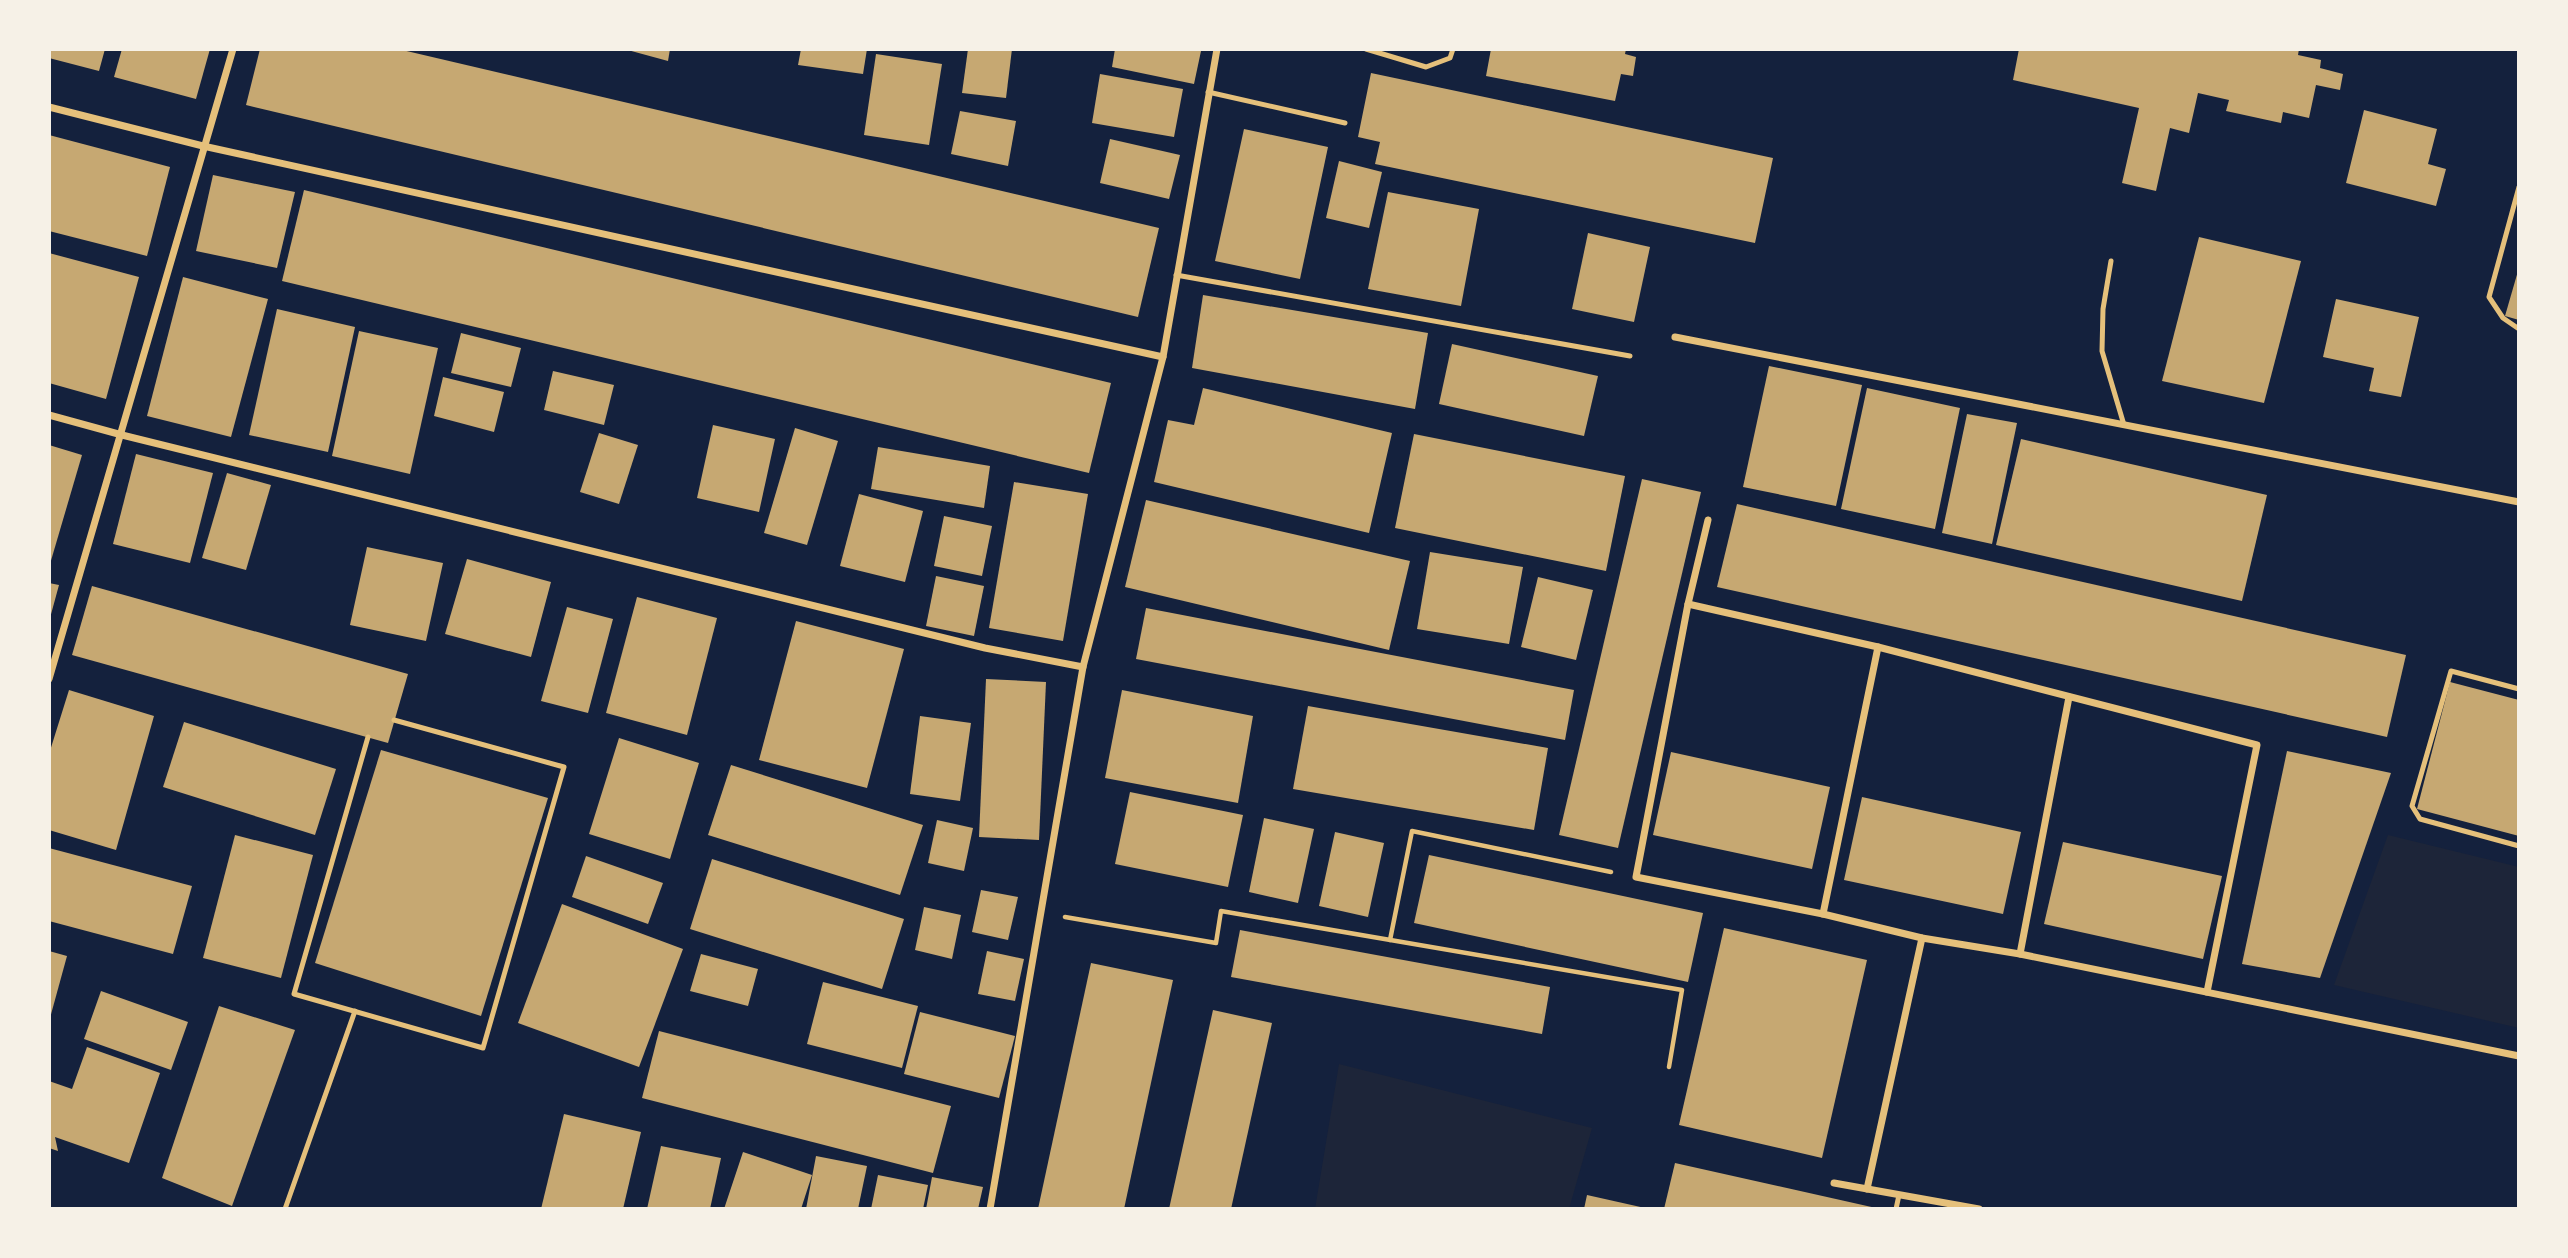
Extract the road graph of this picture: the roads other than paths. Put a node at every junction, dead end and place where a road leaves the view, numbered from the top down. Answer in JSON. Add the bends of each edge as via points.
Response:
{"nodes":[{"id":1,"x":233,"y":49,"type":"edge"},
{"id":2,"x":1217,"y":49,"type":"edge"},
{"id":3,"x":1366,"y":49,"type":"edge"},
{"id":4,"x":1453,"y":49,"type":"edge"},
{"id":5,"x":1208,"y":92,"type":"junction"},
{"id":6,"x":49,"y":107,"type":"edge"},
{"id":7,"x":1345,"y":123,"type":"dead end"},
{"id":8,"x":203,"y":146,"type":"junction"},
{"id":9,"x":2519,"y":187,"type":"edge"},
{"id":10,"x":2111,"y":261,"type":"dead end"},
{"id":11,"x":1176,"y":275,"type":"junction"},
{"id":12,"x":2519,"y":329,"type":"edge"},
{"id":13,"x":1675,"y":337,"type":"dead end"},
{"id":14,"x":1630,"y":356,"type":"dead end"},
{"id":15,"x":1163,"y":357,"type":"junction"},
{"id":16,"x":49,"y":415,"type":"edge"},
{"id":17,"x":2124,"y":425,"type":"junction"},
{"id":18,"x":122,"y":435,"type":"junction"},
{"id":19,"x":2519,"y":502,"type":"edge"},
{"id":20,"x":1708,"y":520,"type":"dead end"},
{"id":21,"x":1688,"y":604,"type":"junction"},
{"id":22,"x":1878,"y":647,"type":"junction"},
{"id":23,"x":1083,"y":667,"type":"junction"},
{"id":24,"x":49,"y":679,"type":"edge"},
{"id":25,"x":2519,"y":689,"type":"edge"},
{"id":26,"x":2069,"y":696,"type":"junction"},
{"id":27,"x":394,"y":720,"type":"dead end"},
{"id":28,"x":368,"y":737,"type":"dead end"},
{"id":29,"x":2519,"y":846,"type":"edge"},
{"id":30,"x":1823,"y":914,"type":"junction"},
{"id":31,"x":1922,"y":938,"type":"junction"},
{"id":32,"x":2020,"y":954,"type":"junction"},
{"id":33,"x":2207,"y":992,"type":"junction"},
{"id":34,"x":355,"y":1011,"type":"junction"},
{"id":35,"x":2519,"y":1056,"type":"edge"},
{"id":36,"x":1834,"y":1183,"type":"dead end"},
{"id":37,"x":1867,"y":1189,"type":"junction"},
{"id":38,"x":1899,"y":1195,"type":"junction"},
{"id":39,"x":285,"y":1209,"type":"edge"},
{"id":40,"x":990,"y":1209,"type":"edge"},
{"id":41,"x":1896,"y":1209,"type":"edge"},
{"id":42,"x":1979,"y":1209,"type":"edge"}],
"edges":[{"from":1,"to":8,"type":"street"},
{"from":2,"to":5,"type":"street"},
{"from":3,"to":4,"type":"lane","via":[[1426,67],[1450,58]]},
{"from":5,"to":7,"type":"lane"},
{"from":5,"to":11,"type":"street"},
{"from":6,"to":8,"type":"street"},
{"from":8,"to":15,"type":"street"},
{"from":8,"to":18,"type":"street"},
{"from":9,"to":12,"type":"lane","via":[[2489,297],[2503,318]]},
{"from":10,"to":17,"type":"lane","via":[[2102,351]]},
{"from":11,"to":14,"type":"lane"},
{"from":11,"to":15,"type":"street"},
{"from":13,"to":17,"type":"street"},
{"from":15,"to":23,"type":"street"},
{"from":16,"to":18,"type":"street"},
{"from":17,"to":19,"type":"street"},
{"from":18,"to":23,"type":"street","via":[[985,648]]},
{"from":18,"to":24,"type":"street"},
{"from":20,"to":21,"type":"street"},
{"from":21,"to":22,"type":"street"},
{"from":21,"to":30,"type":"street","via":[[1636,877]]},
{"from":22,"to":26,"type":"street"},
{"from":22,"to":30,"type":"street"},
{"from":23,"to":40,"type":"street"},
{"from":25,"to":29,"type":"lane","via":[[2451,671],[2412,806],[2420,819]]},
{"from":26,"to":32,"type":"street"},
{"from":26,"to":33,"type":"street","via":[[2257,745]]},
{"from":27,"to":34,"type":"lane","via":[[564,767],[483,1048]]},
{"from":28,"to":34,"type":"lane","via":[[294,994]]},
{"from":30,"to":31,"type":"street"},
{"from":31,"to":32,"type":"street"},
{"from":31,"to":37,"type":"street"},
{"from":32,"to":33,"type":"street"},
{"from":33,"to":35,"type":"street"},
{"from":34,"to":39,"type":"lane"},
{"from":36,"to":37,"type":"street"},
{"from":37,"to":38,"type":"street"},
{"from":38,"to":41,"type":"lane"},
{"from":38,"to":42,"type":"street"}]}
